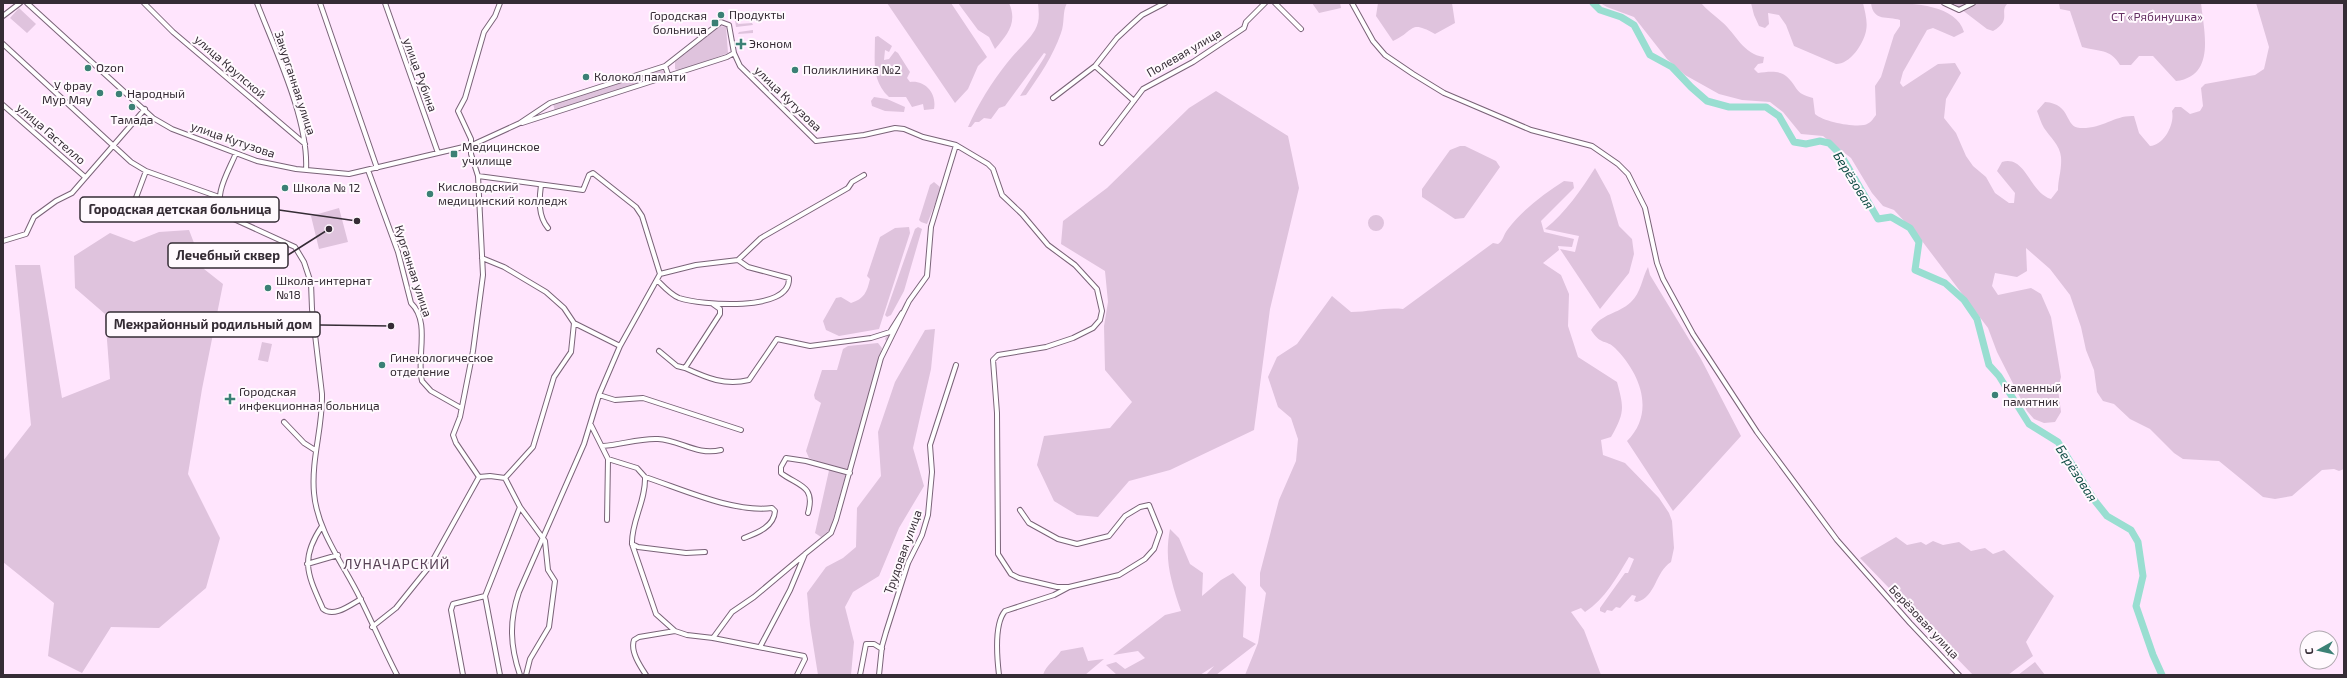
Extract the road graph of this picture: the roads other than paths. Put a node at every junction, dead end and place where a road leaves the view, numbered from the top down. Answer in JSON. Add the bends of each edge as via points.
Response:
{"nodes":[{"id":1,"x":20,"y":3,"type":"edge"},
{"id":2,"x":27,"y":3,"type":"edge"},
{"id":3,"x":144,"y":3,"type":"edge"},
{"id":4,"x":257,"y":3,"type":"edge"},
{"id":5,"x":320,"y":3,"type":"edge"},
{"id":6,"x":385,"y":3,"type":"edge"},
{"id":7,"x":500,"y":3,"type":"edge"},
{"id":8,"x":1165,"y":3,"type":"edge"},
{"id":9,"x":1265,"y":3,"type":"edge"},
{"id":10,"x":1275,"y":3,"type":"edge"},
{"id":11,"x":1352,"y":3,"type":"edge"},
{"id":12,"x":1944,"y":3,"type":"edge"},
{"id":13,"x":1973,"y":3,"type":"edge"},
{"id":14,"x":3,"y":16,"type":"edge"},
{"id":15,"x":1301,"y":29,"type":"dead end"},
{"id":16,"x":3,"y":44,"type":"edge"},
{"id":17,"x":734,"y":53,"type":"junction"},
{"id":18,"x":665,"y":66,"type":"junction"},
{"id":19,"x":1095,"y":66,"type":"junction"},
{"id":20,"x":669,"y":77,"type":"junction"},
{"id":21,"x":1053,"y":98,"type":"dead end"},
{"id":22,"x":1134,"y":101,"type":"junction"},
{"id":23,"x":3,"y":105,"type":"edge"},
{"id":24,"x":145,"y":110,"type":"junction"},
{"id":25,"x":520,"y":123,"type":"junction"},
{"id":26,"x":1102,"y":142,"type":"dead end"},
{"id":27,"x":305,"y":144,"type":"junction"},
{"id":28,"x":472,"y":145,"type":"junction"},
{"id":29,"x":956,"y":145,"type":"junction"},
{"id":30,"x":113,"y":146,"type":"junction"},
{"id":31,"x":236,"y":153,"type":"junction"},
{"id":32,"x":438,"y":153,"type":"junction"},
{"id":33,"x":377,"y":168,"type":"junction"},
{"id":34,"x":306,"y":170,"type":"junction"},
{"id":35,"x":368,"y":170,"type":"junction"},
{"id":36,"x":146,"y":171,"type":"junction"},
{"id":37,"x":864,"y":174,"type":"dead end"},
{"id":38,"x":478,"y":176,"type":"junction"},
{"id":39,"x":85,"y":177,"type":"junction"},
{"id":40,"x":541,"y":185,"type":"junction"},
{"id":41,"x":219,"y":197,"type":"junction"},
{"id":42,"x":144,"y":218,"type":"dead end"},
{"id":43,"x":548,"y":228,"type":"dead end"},
{"id":44,"x":3,"y":242,"type":"edge"},
{"id":45,"x":482,"y":258,"type":"junction"},
{"id":46,"x":738,"y":260,"type":"junction"},
{"id":47,"x":660,"y":274,"type":"junction"},
{"id":48,"x":657,"y":280,"type":"junction"},
{"id":49,"x":909,"y":301,"type":"junction"},
{"id":50,"x":713,"y":304,"type":"junction"},
{"id":51,"x":574,"y":323,"type":"junction"},
{"id":52,"x":620,"y":346,"type":"junction"},
{"id":53,"x":659,"y":351,"type":"dead end"},
{"id":54,"x":956,"y":365,"type":"dead end"},
{"id":55,"x":685,"y":368,"type":"junction"},
{"id":56,"x":599,"y":395,"type":"junction"},
{"id":57,"x":461,"y":408,"type":"junction"},
{"id":58,"x":284,"y":422,"type":"dead end"},
{"id":59,"x":590,"y":425,"type":"junction"},
{"id":60,"x":741,"y":430,"type":"dead end"},
{"id":61,"x":603,"y":446,"type":"junction"},
{"id":62,"x":315,"y":450,"type":"junction"},
{"id":63,"x":721,"y":450,"type":"dead end"},
{"id":64,"x":608,"y":459,"type":"junction"},
{"id":65,"x":850,"y":474,"type":"junction"},
{"id":66,"x":479,"y":477,"type":"junction"},
{"id":67,"x":645,"y":477,"type":"junction"},
{"id":68,"x":505,"y":478,"type":"junction"},
{"id":69,"x":520,"y":507,"type":"junction"},
{"id":70,"x":1020,"y":510,"type":"dead end"},
{"id":71,"x":808,"y":513,"type":"dead end"},
{"id":72,"x":607,"y":520,"type":"dead end"},
{"id":73,"x":322,"y":526,"type":"junction"},
{"id":74,"x":542,"y":536,"type":"junction"},
{"id":75,"x":744,"y":538,"type":"dead end"},
{"id":76,"x":632,"y":544,"type":"junction"},
{"id":77,"x":705,"y":552,"type":"dead end"},
{"id":78,"x":805,"y":554,"type":"junction"},
{"id":79,"x":338,"y":556,"type":"junction"},
{"id":80,"x":307,"y":564,"type":"junction"},
{"id":81,"x":1070,"y":587,"type":"junction"},
{"id":82,"x":485,"y":596,"type":"junction"},
{"id":83,"x":361,"y":599,"type":"junction"},
{"id":84,"x":372,"y":627,"type":"junction"},
{"id":85,"x":675,"y":631,"type":"junction"},
{"id":86,"x":713,"y":638,"type":"junction"},
{"id":87,"x":760,"y":647,"type":"junction"},
{"id":88,"x":882,"y":649,"type":"junction"},
{"id":89,"x":397,"y":675,"type":"edge"},
{"id":90,"x":463,"y":675,"type":"edge"},
{"id":91,"x":500,"y":675,"type":"edge"},
{"id":92,"x":520,"y":675,"type":"edge"},
{"id":93,"x":526,"y":675,"type":"edge"},
{"id":94,"x":646,"y":675,"type":"edge"},
{"id":95,"x":797,"y":675,"type":"edge"},
{"id":96,"x":860,"y":675,"type":"edge"},
{"id":97,"x":879,"y":675,"type":"edge"},
{"id":98,"x":999,"y":675,"type":"edge"},
{"id":99,"x":1959,"y":675,"type":"edge"}],
"edges":[{"from":1,"to":14,"type":"street"},
{"from":2,"to":24,"type":"street","name":"улица Кутузова"},
{"from":3,"to":27,"type":"street","name":"улица Крупской","via":[[173,32]]},
{"from":4,"to":27,"type":"street","name":"Закурганная улица","via":[[283,70]]},
{"from":5,"to":33,"type":"street"},
{"from":6,"to":32,"type":"street","name":"улица Рубина"},
{"from":7,"to":28,"type":"street","via":[[484,32],[466,95],[458,111]]},
{"from":8,"to":19,"type":"street","via":[[1142,15],[1117,38]]},
{"from":9,"to":22,"type":"street","name":"Полевая улица","via":[[1246,22],[1244,28],[1193,62],[1150,84]]},
{"from":10,"to":15,"type":"street"},
{"from":11,"to":99,"type":"street","name":"Берёзовая улица","via":[[1373,41],[1385,55],[1444,93],[1528,129],[1592,146],[1628,174],[1645,208],[1657,264],[1663,279],[1693,334],[1757,432],[1837,540]]},
{"from":12,"to":13,"type":"street","via":[[1959,10]]},
{"from":16,"to":30,"type":"street"},
{"from":17,"to":18,"type":"street","name":"улица Кутузова","via":[[729,25],[721,22]]},
{"from":17,"to":20,"type":"street","name":"улица Кутузова"},
{"from":17,"to":29,"type":"street","name":"улица Кутузова","via":[[748,76],[816,141],[864,136],[895,128]]},
{"from":18,"to":20,"type":"street"},
{"from":18,"to":25,"type":"street","name":"улица Кутузова","via":[[550,103]]},
{"from":19,"to":21,"type":"street"},
{"from":19,"to":22,"type":"street"},
{"from":20,"to":25,"type":"street","name":"улица Кутузова"},
{"from":22,"to":26,"type":"street","name":"Полевая улица"},
{"from":23,"to":39,"type":"street","name":"улица Гастелло"},
{"from":24,"to":30,"type":"street","name":"улица Гастелло"},
{"from":24,"to":31,"type":"street","name":"улица Кутузова","via":[[172,129]]},
{"from":25,"to":28,"type":"street","name":"улица Кутузова"},
{"from":27,"to":34,"type":"street","name":"Закурганная улица"},
{"from":28,"to":32,"type":"street","name":"улица Кутузова"},
{"from":28,"to":38,"type":"street","via":[[471,154]]},
{"from":29,"to":49,"type":"street","via":[[931,227],[927,276]]},
{"from":29,"to":81,"type":"street","via":[[993,170],[1002,195],[1048,245],[1089,278],[1101,300],[1100,320],[1093,328],[1046,347],[998,355],[993,360],[997,413],[998,554],[1011,574],[1019,578],[1057,587]]},
{"from":30,"to":36,"type":"street"},
{"from":30,"to":39,"type":"street","name":"улица Гастелло"},
{"from":31,"to":34,"type":"street","name":"улица Кутузова","via":[[264,162]]},
{"from":31,"to":41,"type":"street"},
{"from":32,"to":33,"type":"street","name":"улица Кутузова"},
{"from":33,"to":35,"type":"street","name":"улица Кутузова"},
{"from":34,"to":35,"type":"street","name":"улица Кутузова","via":[[349,174]]},
{"from":35,"to":57,"type":"street","name":"Курганная улица","via":[[398,252],[411,303],[417,308],[422,333],[422,381],[431,391]]},
{"from":36,"to":41,"type":"street"},
{"from":36,"to":42,"type":"street","via":[[131,211]]},
{"from":37,"to":46,"type":"street","via":[[848,188],[761,238]]},
{"from":38,"to":40,"type":"street"},
{"from":38,"to":45,"type":"street"},
{"from":39,"to":44,"type":"street","name":"улица Гастелло","via":[[72,193],[34,217],[26,234]]},
{"from":40,"to":43,"type":"street","via":[[539,207]]},
{"from":40,"to":47,"type":"street","via":[[583,190],[593,173],[602,179],[636,207],[642,216]]},
{"from":41,"to":62,"type":"street","via":[[221,210],[225,215],[295,247],[304,262],[311,283],[322,388],[322,406]]},
{"from":45,"to":51,"type":"street","via":[[504,267],[546,292],[564,308]]},
{"from":45,"to":57,"type":"street","via":[[480,308]]},
{"from":46,"to":47,"type":"street","via":[[696,265]]},
{"from":46,"to":50,"type":"street","via":[[748,267],[789,278],[787,287],[762,301],[742,305]]},
{"from":47,"to":48,"type":"street"},
{"from":48,"to":50,"type":"street","via":[[678,297]]},
{"from":48,"to":52,"type":"street"},
{"from":49,"to":55,"type":"street","via":[[890,332],[882,336],[810,346],[777,339],[749,380],[723,382]]},
{"from":49,"to":65,"type":"street","via":[[881,358]]},
{"from":50,"to":55,"type":"street","via":[[720,309],[720,314]]},
{"from":51,"to":52,"type":"street"},
{"from":51,"to":68,"type":"street","via":[[571,352],[554,377],[533,447]]},
{"from":52,"to":56,"type":"street"},
{"from":53,"to":55,"type":"street","via":[[677,366]]},
{"from":54,"to":88,"type":"street","name":"Трудовая улица","via":[[930,445],[932,472],[928,515],[922,535],[908,563]]},
{"from":56,"to":59,"type":"street"},
{"from":56,"to":60,"type":"street","via":[[615,400],[643,398]]},
{"from":57,"to":66,"type":"street","via":[[453,435]]},
{"from":58,"to":62,"type":"street","via":[[304,443]]},
{"from":59,"to":61,"type":"street"},
{"from":59,"to":74,"type":"street"},
{"from":61,"to":63,"type":"street","via":[[659,439],[694,450]]},
{"from":61,"to":64,"type":"street"},
{"from":62,"to":73,"type":"street","via":[[314,495]]},
{"from":64,"to":67,"type":"street","via":[[637,468]]},
{"from":64,"to":72,"type":"street"},
{"from":65,"to":71,"type":"street","via":[[786,458],[781,473],[800,482],[808,491],[811,504]]},
{"from":65,"to":78,"type":"street","via":[[831,532]]},
{"from":66,"to":68,"type":"street"},
{"from":66,"to":84,"type":"street","via":[[429,566],[396,608]]},
{"from":67,"to":75,"type":"street","via":[[717,501],[761,509],[772,508],[775,511],[768,525]]},
{"from":67,"to":76,"type":"street","via":[[641,507],[631,534]]},
{"from":68,"to":69,"type":"street"},
{"from":69,"to":74,"type":"street"},
{"from":69,"to":82,"type":"street"},
{"from":70,"to":81,"type":"street","via":[[1029,523],[1058,539],[1077,544],[1109,536],[1125,516],[1149,505],[1160,532],[1154,549],[1144,559],[1119,575]]},
{"from":73,"to":79,"type":"street"},
{"from":73,"to":80,"type":"street","via":[[315,537]]},
{"from":74,"to":92,"type":"street","via":[[519,592],[512,619],[511,646]]},
{"from":74,"to":93,"type":"street","via":[[547,550],[548,570],[556,586],[549,627],[530,658]]},
{"from":76,"to":77,"type":"street","via":[[686,553]]},
{"from":76,"to":85,"type":"street","via":[[656,614]]},
{"from":78,"to":86,"type":"street","via":[[732,612]]},
{"from":78,"to":87,"type":"street","via":[[790,590]]},
{"from":79,"to":80,"type":"street"},
{"from":79,"to":83,"type":"street"},
{"from":80,"to":83,"type":"street","via":[[309,577],[326,611],[336,612]]},
{"from":81,"to":98,"type":"street","via":[[1054,595],[1012,608],[1001,616],[997,647]]},
{"from":82,"to":90,"type":"street","via":[[458,601],[453,604],[451,610]]},
{"from":82,"to":91,"type":"street"},
{"from":83,"to":84,"type":"street"},
{"from":84,"to":89,"type":"street"},
{"from":85,"to":86,"type":"street"},
{"from":85,"to":94,"type":"street","via":[[634,640],[632,644],[636,657]]},
{"from":86,"to":87,"type":"street"},
{"from":87,"to":95,"type":"street","via":[[804,656]]},
{"from":88,"to":96,"type":"street","via":[[874,644],[866,644]]},
{"from":88,"to":97,"type":"street","name":"Трудовая улица"}]}
